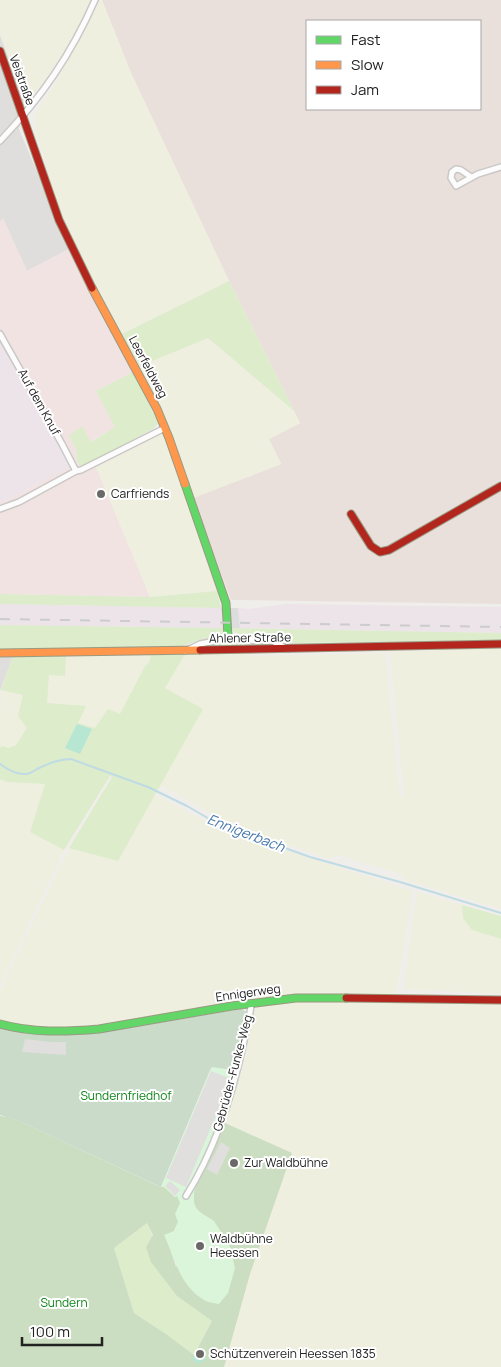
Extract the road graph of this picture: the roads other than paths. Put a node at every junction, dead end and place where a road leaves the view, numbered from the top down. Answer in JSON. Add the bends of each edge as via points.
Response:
{"nodes":[{"id":1,"x":95,"y":0,"type":"edge"},
{"id":2,"x":0,"y":51,"type":"edge"},
{"id":3,"x":24,"y":116,"type":"junction"},
{"id":4,"x":0,"y":141,"type":"edge"},
{"id":5,"x":501,"y":168,"type":"edge"},
{"id":6,"x":471,"y":177,"type":"dead end"},
{"id":7,"x":0,"y":334,"type":"edge"},
{"id":8,"x":165,"y":428,"type":"junction"},
{"id":9,"x":76,"y":471,"type":"junction"},
{"id":10,"x":501,"y":486,"type":"edge"},
{"id":11,"x":0,"y":509,"type":"edge"},
{"id":12,"x":351,"y":514,"type":"dead end"},
{"id":13,"x":228,"y":636,"type":"junction"},
{"id":14,"x":501,"y":644,"type":"edge"},
{"id":15,"x":289,"y":649,"type":"junction"},
{"id":16,"x":185,"y":651,"type":"junction"},
{"id":17,"x":0,"y":654,"type":"edge"},
{"id":18,"x":501,"y":1000,"type":"edge"},
{"id":19,"x":251,"y":1003,"type":"junction"},
{"id":20,"x":0,"y":1024,"type":"edge"},
{"id":21,"x":186,"y":1196,"type":"dead end"}],
"edges":[{"from":1,"to":3,"type":"street","via":[[66,58]]},
{"from":2,"to":3,"type":"street","name":"Veistraße"},
{"from":3,"to":4,"type":"street"},
{"from":3,"to":8,"type":"street","name":"Leerfeldweg","via":[[65,234]]},
{"from":5,"to":6,"type":"street"},
{"from":7,"to":9,"type":"street","name":"Auf dem Knuf"},
{"from":8,"to":9,"type":"street"},
{"from":8,"to":13,"type":"street","name":"Leerfeldweg","via":[[226,603]]},
{"from":9,"to":11,"type":"street"},
{"from":10,"to":12,"type":"street","via":[[389,550],[380,552],[371,546]]},
{"from":13,"to":15,"type":"street","via":[[236,640],[272,641]]},
{"from":13,"to":16,"type":"street"},
{"from":14,"to":15,"type":"street","name":"Ahlener Straße"},
{"from":15,"to":16,"type":"street","name":"Ahlener Straße"},
{"from":16,"to":17,"type":"street","name":"Ahlener Straße"},
{"from":18,"to":19,"type":"street","name":"Ennigerweg","via":[[296,998]]},
{"from":19,"to":20,"type":"street","name":"Ennigerweg","via":[[78,1031],[24,1030]]},
{"from":19,"to":21,"type":"street","name":"Gebrüder-Funke-Weg","via":[[241,1054],[219,1128]]}]}
